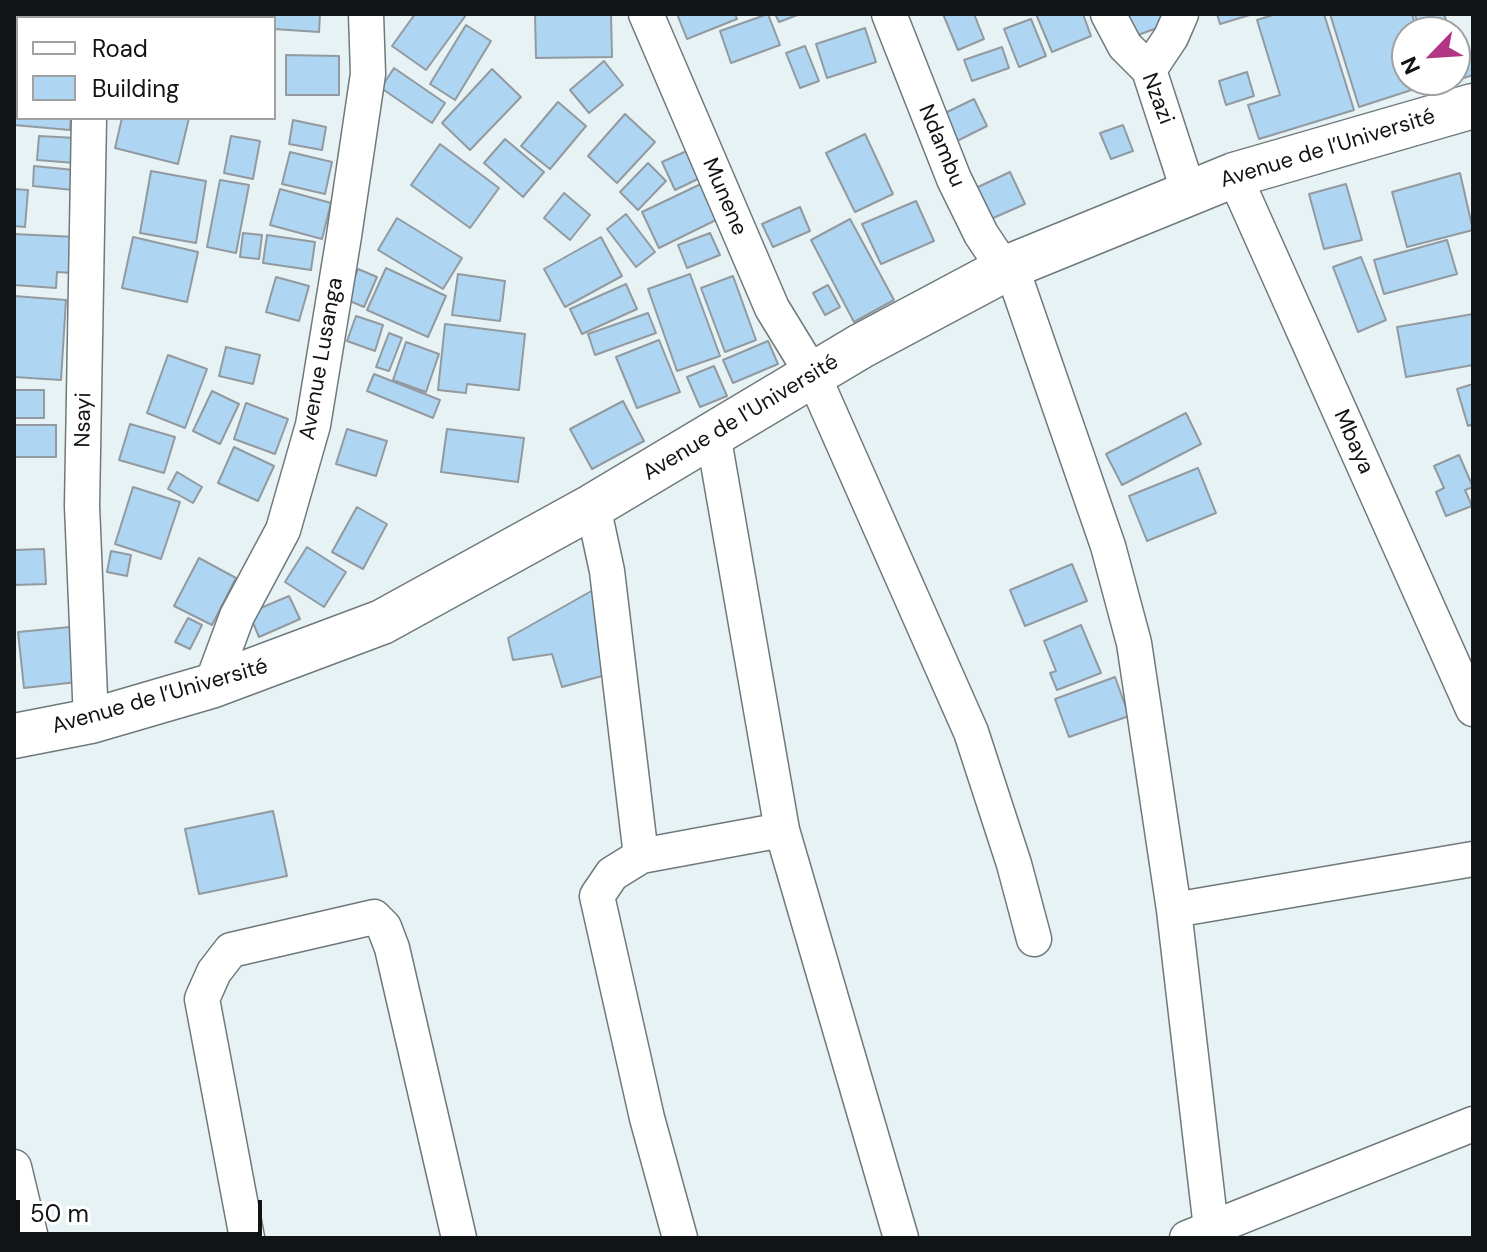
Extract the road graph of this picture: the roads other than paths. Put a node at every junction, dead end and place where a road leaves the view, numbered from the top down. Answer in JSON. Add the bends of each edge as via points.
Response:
{"nodes":[{"id":1,"x":366,"y":14,"type":"edge"},
{"id":2,"x":646,"y":14,"type":"edge"},
{"id":3,"x":889,"y":14,"type":"edge"},
{"id":4,"x":1108,"y":14,"type":"edge"},
{"id":5,"x":1181,"y":14,"type":"edge"},
{"id":6,"x":1149,"y":70,"type":"junction"},
{"id":7,"x":1473,"y":106,"type":"edge"},
{"id":8,"x":89,"y":120,"type":"edge"},
{"id":9,"x":1234,"y":175,"type":"junction"},
{"id":10,"x":1189,"y":193,"type":"junction"},
{"id":11,"x":1011,"y":266,"type":"junction"},
{"id":12,"x":813,"y":375,"type":"junction"},
{"id":13,"x":713,"y":434,"type":"junction"},
{"id":14,"x":593,"y":506,"type":"junction"},
{"id":15,"x":211,"y":686,"type":"junction"},
{"id":16,"x":1473,"y":709,"type":"edge"},
{"id":17,"x":91,"y":721,"type":"junction"},
{"id":18,"x":14,"y":736,"type":"edge"},
{"id":19,"x":782,"y":830,"type":"junction"},
{"id":20,"x":641,"y":856,"type":"junction"},
{"id":21,"x":1473,"y":859,"type":"edge"},
{"id":22,"x":1174,"y":910,"type":"junction"},
{"id":23,"x":1034,"y":939,"type":"dead end"},
{"id":24,"x":1473,"y":1124,"type":"edge"},
{"id":25,"x":14,"y":1167,"type":"edge"},
{"id":26,"x":1199,"y":1233,"type":"edge"},
{"id":27,"x":31,"y":1238,"type":"edge"},
{"id":28,"x":247,"y":1238,"type":"edge"},
{"id":29,"x":459,"y":1238,"type":"edge"},
{"id":30,"x":680,"y":1238,"type":"edge"},
{"id":31,"x":901,"y":1238,"type":"edge"}],
"edges":[{"from":1,"to":15,"type":"street","name":"Avenue Lusanga","via":[[368,74],[313,425],[283,530],[237,616]]},
{"from":2,"to":12,"type":"street","name":"Munene","via":[[772,308]]},
{"from":3,"to":11,"type":"street","name":"Ndambu","via":[[954,179],[981,234],[995,255]]},
{"from":4,"to":6,"type":"street","name":"Nzazi","via":[[1125,46]]},
{"from":5,"to":6,"type":"street"},
{"from":6,"to":10,"type":"street","name":"Nzazi"},
{"from":7,"to":9,"type":"main road","name":"Avenue de l’Université"},
{"from":8,"to":17,"type":"street","name":"Nsayi","via":[[82,506]]},
{"from":9,"to":10,"type":"main road","name":"Avenue de l’Université"},
{"from":9,"to":16,"type":"street","name":"Mbaya"},
{"from":10,"to":11,"type":"main road","name":"Avenue de l’Université"},
{"from":11,"to":12,"type":"main road","name":"Avenue de l’Université"},
{"from":11,"to":22,"type":"street","via":[[1108,546],[1134,643]]},
{"from":12,"to":13,"type":"main road","name":"Avenue de l’Université"},
{"from":12,"to":23,"type":"street","name":"Munene","via":[[971,732]]},
{"from":13,"to":14,"type":"main road","name":"Avenue de l’Université"},
{"from":13,"to":19,"type":"street"},
{"from":14,"to":15,"type":"main road","name":"Avenue de l’Université","via":[[382,622]]},
{"from":14,"to":20,"type":"street","via":[[607,571]]},
{"from":15,"to":17,"type":"main road","name":"Avenue de l’Université"},
{"from":17,"to":18,"type":"main road","name":"Avenue de l’Université"},
{"from":19,"to":20,"type":"street"},
{"from":19,"to":31,"type":"street"},
{"from":20,"to":30,"type":"street","via":[[612,874],[597,896]]},
{"from":21,"to":22,"type":"street"},
{"from":22,"to":26,"type":"street"},
{"from":24,"to":26,"type":"street"},
{"from":25,"to":27,"type":"street"},
{"from":28,"to":29,"type":"street","via":[[202,999],[231,950],[374,917],[392,948]]}]}
